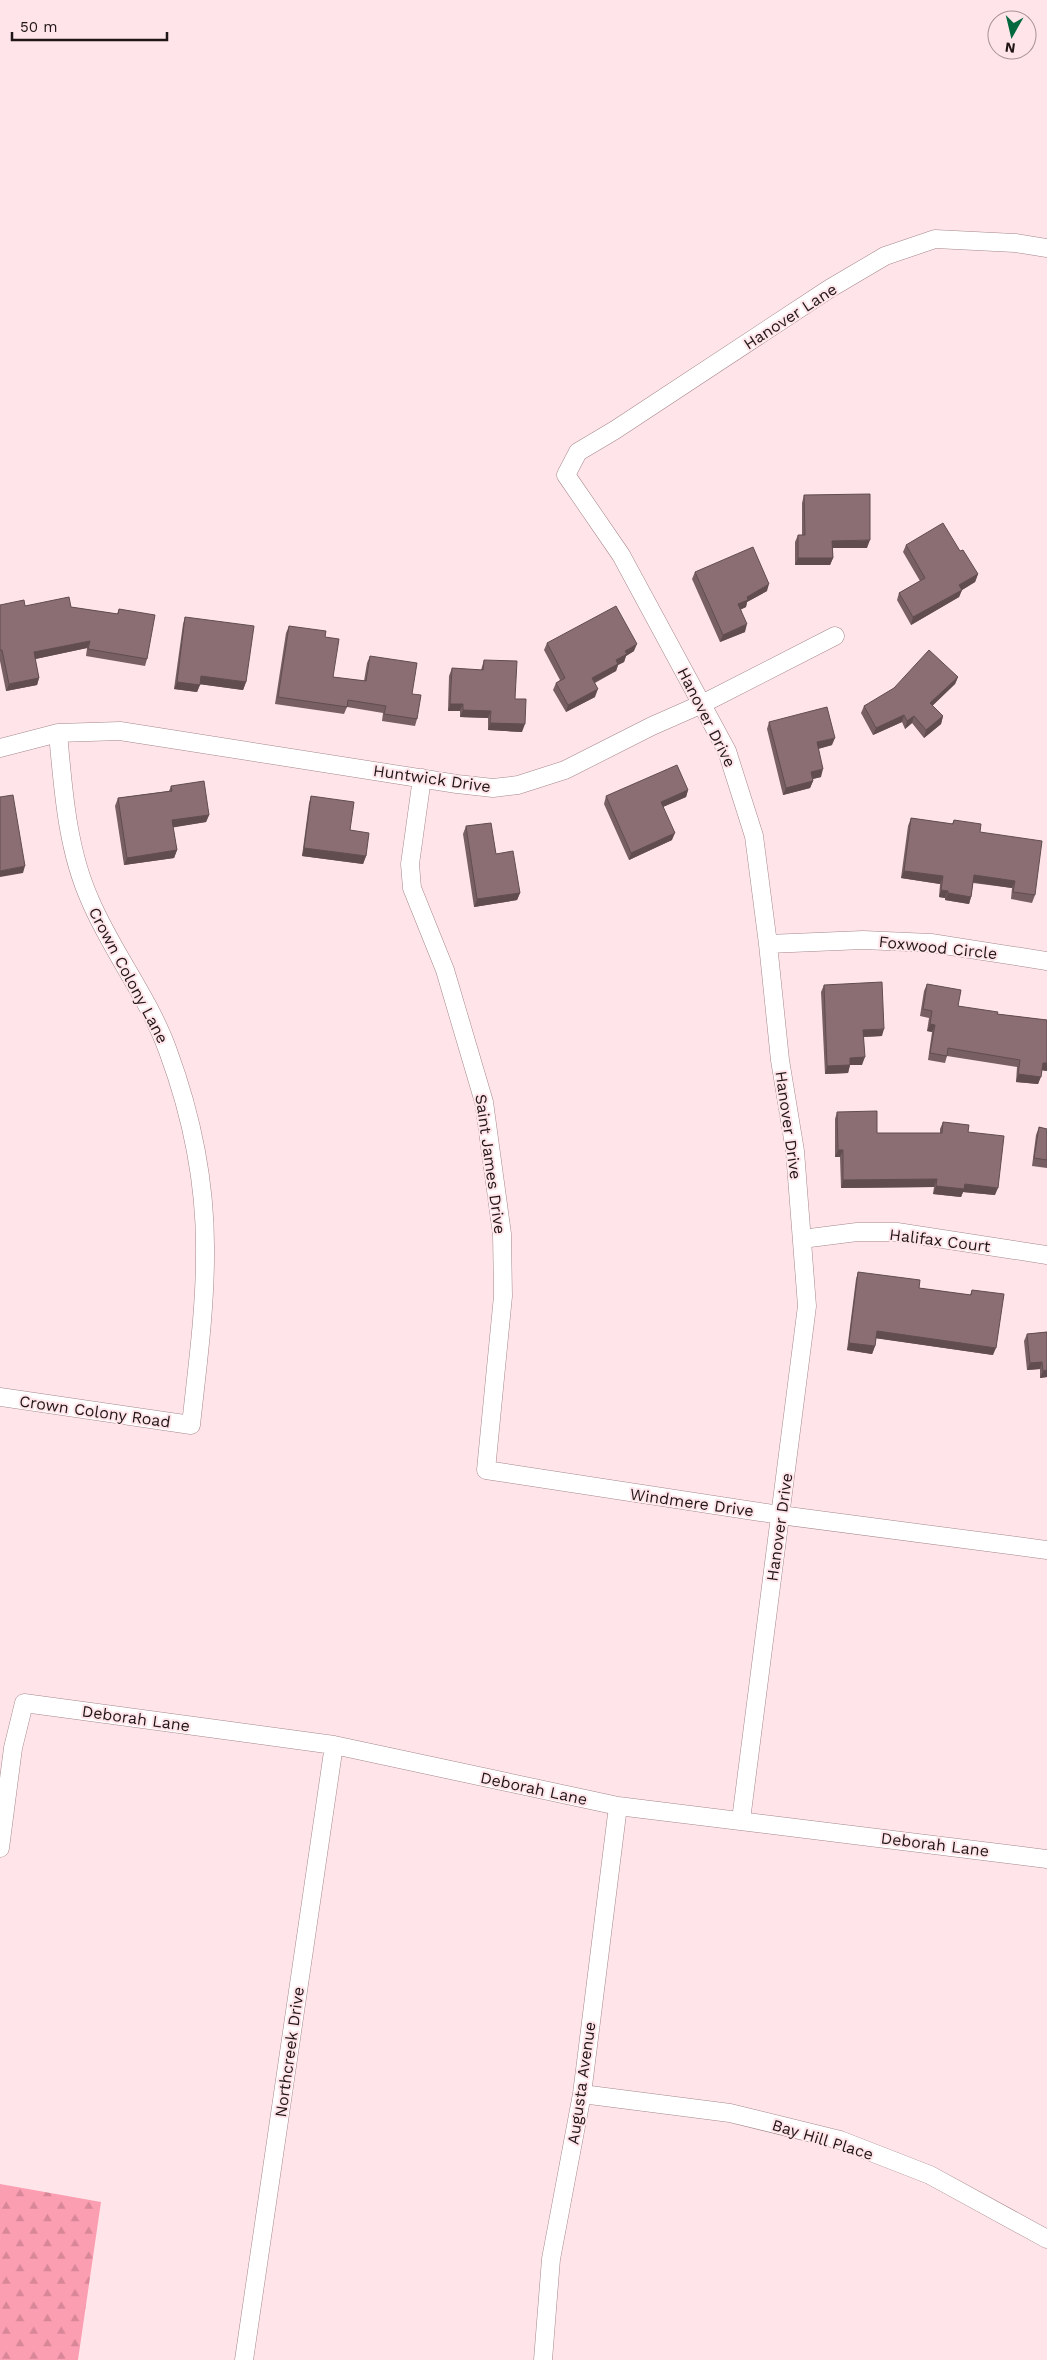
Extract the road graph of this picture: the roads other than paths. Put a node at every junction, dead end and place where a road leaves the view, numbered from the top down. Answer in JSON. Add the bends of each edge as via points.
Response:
{"nodes":[{"id":1,"x":1047,"y":248,"type":"edge"},
{"id":2,"x":566,"y":475,"type":"joint"},
{"id":3,"x":835,"y":636,"type":"dead end"},
{"id":4,"x":702,"y":704,"type":"junction"},
{"id":5,"x":58,"y":733,"type":"junction"},
{"id":6,"x":0,"y":748,"type":"edge"},
{"id":7,"x":422,"y":778,"type":"junction"},
{"id":8,"x":768,"y":944,"type":"junction"},
{"id":9,"x":1047,"y":961,"type":"edge"},
{"id":10,"x":802,"y":1239,"type":"junction"},
{"id":11,"x":1047,"y":1255,"type":"edge"},
{"id":12,"x":0,"y":1397,"type":"edge"},
{"id":13,"x":191,"y":1425,"type":"joint"},
{"id":14,"x":486,"y":1470,"type":"joint"},
{"id":15,"x":780,"y":1515,"type":"junction"},
{"id":16,"x":1047,"y":1550,"type":"edge"},
{"id":17,"x":334,"y":1745,"type":"junction"},
{"id":18,"x":618,"y":1806,"type":"junction"},
{"id":19,"x":741,"y":1820,"type":"junction"},
{"id":20,"x":0,"y":1848,"type":"edge"},
{"id":21,"x":1047,"y":1860,"type":"edge"},
{"id":22,"x":582,"y":2094,"type":"junction"},
{"id":23,"x":1047,"y":2239,"type":"edge"},
{"id":24,"x":244,"y":2360,"type":"edge"},
{"id":25,"x":543,"y":2360,"type":"edge"}],
"edges":[{"from":1,"to":2,"type":"street","name":"Hanover Lane","via":[[935,239],[885,256],[578,452]]},
{"from":2,"to":4,"type":"street","name":"Hanover Drive","via":[[621,555]]},
{"from":3,"to":4,"type":"street","name":"Huntwick Drive"},
{"from":4,"to":7,"type":"street","name":"Huntwick Drive","via":[[565,770],[518,786],[493,788]]},
{"from":4,"to":8,"type":"street","name":"Hanover Drive","via":[[727,751],[754,836]]},
{"from":5,"to":6,"type":"street","name":"Huntwick Drive"},
{"from":5,"to":7,"type":"street","name":"Huntwick Drive","via":[[120,731]]},
{"from":5,"to":13,"type":"street","name":"Crown Colony Lane","via":[[68,819],[81,876],[100,922],[168,1050],[198,1163],[205,1255]]},
{"from":7,"to":14,"type":"street","name":"Saint James Drive","via":[[410,864],[412,888],[445,970],[484,1102],[502,1234],[503,1296]]},
{"from":8,"to":9,"type":"street","name":"Foxwood Circle","via":[[863,940],[931,943]]},
{"from":8,"to":10,"type":"street","name":"Hanover Drive","via":[[780,1060],[795,1152]]},
{"from":10,"to":11,"type":"street","name":"Halifax Court","via":[[857,1232],[897,1232]]},
{"from":10,"to":15,"type":"street","name":"Hanover Drive","via":[[807,1306]]},
{"from":12,"to":13,"type":"street","name":"Crown Colony Road"},
{"from":14,"to":15,"type":"street","name":"Windmere Drive"},
{"from":15,"to":16,"type":"street","name":"Windmere Drive"},
{"from":15,"to":19,"type":"street","name":"Hanover Drive"},
{"from":17,"to":18,"type":"street","name":"Deborah Lane"},
{"from":17,"to":20,"type":"street","name":"Deborah Lane","via":[[24,1704],[13,1748]]},
{"from":17,"to":24,"type":"street","name":"Northcreek Drive"},
{"from":18,"to":19,"type":"street","name":"Deborah Lane"},
{"from":18,"to":22,"type":"street","name":"Augusta Avenue"},
{"from":19,"to":21,"type":"street","name":"Deborah Lane"},
{"from":22,"to":23,"type":"street","name":"Bay Hill Place","via":[[730,2113],[840,2140],[930,2175]]},
{"from":22,"to":25,"type":"street","name":"Augusta Avenue","via":[[551,2259]]}]}
